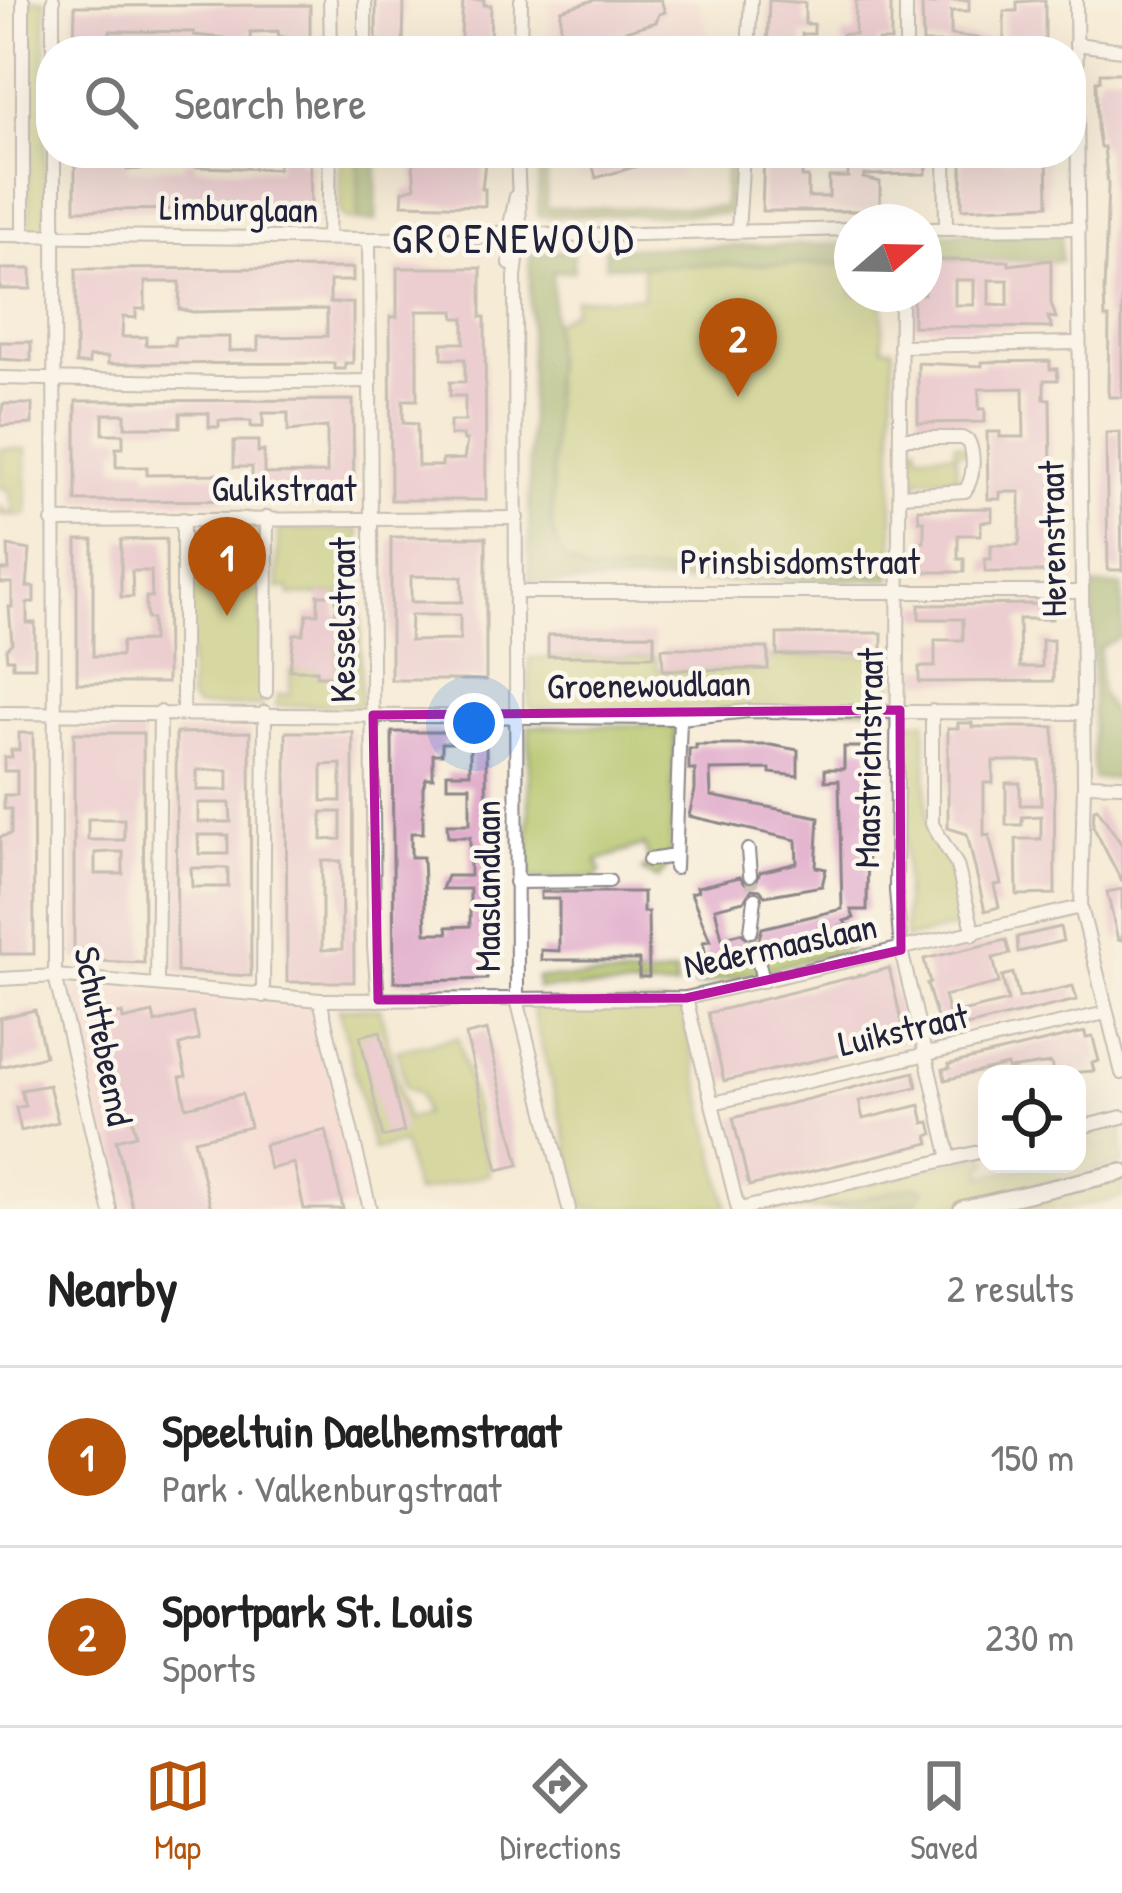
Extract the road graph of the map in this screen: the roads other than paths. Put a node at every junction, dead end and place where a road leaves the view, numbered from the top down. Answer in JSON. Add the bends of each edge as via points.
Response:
{"nodes":[{"id":1,"x":23,"y":0,"type":"edge"},
{"id":2,"x":53,"y":0,"type":"edge"},
{"id":3,"x":330,"y":0,"type":"edge"},
{"id":4,"x":365,"y":0,"type":"edge"},
{"id":5,"x":521,"y":0,"type":"edge"},
{"id":6,"x":751,"y":0,"type":"edge"},
{"id":7,"x":906,"y":0,"type":"edge"},
{"id":8,"x":1076,"y":0,"type":"edge"},
{"id":9,"x":53,"y":36,"type":"edge"},
{"id":10,"x":331,"y":36,"type":"edge"},
{"id":11,"x":365,"y":36,"type":"edge"},
{"id":12,"x":520,"y":36,"type":"edge"},
{"id":13,"x":749,"y":36,"type":"edge"},
{"id":14,"x":906,"y":36,"type":"edge"},
{"id":15,"x":1076,"y":36,"type":"edge"},
{"id":16,"x":1086,"y":45,"type":"edge"},
{"id":17,"x":1122,"y":50,"type":"edge"},
{"id":18,"x":54,"y":168,"type":"edge"},
{"id":19,"x":330,"y":168,"type":"edge"},
{"id":20,"x":517,"y":168,"type":"edge"},
{"id":21,"x":742,"y":168,"type":"edge"},
{"id":22,"x":945,"y":168,"type":"edge"},
{"id":23,"x":1077,"y":168,"type":"edge"},
{"id":24,"x":1079,"y":228,"type":"junction"},
{"id":25,"x":942,"y":229,"type":"edge"},
{"id":26,"x":946,"y":229,"type":"junction"},
{"id":27,"x":834,"y":230,"type":"edge"},
{"id":28,"x":738,"y":231,"type":"junction"},
{"id":29,"x":0,"y":235,"type":"edge"},
{"id":30,"x":23,"y":236,"type":"junction"},
{"id":31,"x":54,"y":236,"type":"junction"},
{"id":32,"x":514,"y":238,"type":"junction"},
{"id":33,"x":328,"y":239,"type":"junction"},
{"id":34,"x":369,"y":239,"type":"junction"},
{"id":35,"x":901,"y":312,"type":"edge"},
{"id":36,"x":1079,"y":343,"type":"junction"},
{"id":37,"x":900,"y":346,"type":"junction"},
{"id":38,"x":0,"y":378,"type":"edge"},
{"id":39,"x":56,"y":378,"type":"junction"},
{"id":40,"x":370,"y":382,"type":"junction"},
{"id":41,"x":901,"y":438,"type":"junction"},
{"id":42,"x":902,"y":495,"type":"junction"},
{"id":43,"x":267,"y":517,"type":"junction"},
{"id":44,"x":372,"y":518,"type":"junction"},
{"id":45,"x":517,"y":518,"type":"junction"},
{"id":46,"x":184,"y":519,"type":"junction"},
{"id":47,"x":52,"y":520,"type":"junction"},
{"id":48,"x":900,"y":591,"type":"junction"},
{"id":49,"x":517,"y":592,"type":"junction"},
{"id":50,"x":1082,"y":592,"type":"junction"},
{"id":51,"x":266,"y":692,"type":"dead end"},
{"id":52,"x":900,"y":710,"type":"junction"},
{"id":53,"x":932,"y":711,"type":"junction"},
{"id":54,"x":160,"y":712,"type":"junction"},
{"id":55,"x":183,"y":712,"type":"junction"},
{"id":56,"x":266,"y":712,"type":"junction"},
{"id":57,"x":1083,"y":712,"type":"junction"},
{"id":58,"x":0,"y":713,"type":"edge"},
{"id":59,"x":52,"y":714,"type":"junction"},
{"id":60,"x":373,"y":715,"type":"junction"},
{"id":61,"x":517,"y":716,"type":"junction"},
{"id":62,"x":680,"y":718,"type":"junction"},
{"id":63,"x":1084,"y":784,"type":"junction"},
{"id":64,"x":1122,"y":785,"type":"edge"},
{"id":65,"x":748,"y":850,"type":"dead end"},
{"id":66,"x":649,"y":860,"type":"dead end"},
{"id":67,"x":750,"y":875,"type":"tunnel mouth"},
{"id":68,"x":609,"y":881,"type":"dead end"},
{"id":69,"x":515,"y":882,"type":"junction"},
{"id":70,"x":755,"y":899,"type":"tunnel mouth"},
{"id":71,"x":1081,"y":907,"type":"junction"},
{"id":72,"x":751,"y":931,"type":"tunnel mouth"},
{"id":73,"x":974,"y":934,"type":"junction"},
{"id":74,"x":901,"y":950,"type":"junction"},
{"id":75,"x":757,"y":955,"type":"tunnel mouth"},
{"id":76,"x":55,"y":976,"type":"junction"},
{"id":77,"x":0,"y":979,"type":"edge"},
{"id":78,"x":764,"y":981,"type":"junction"},
{"id":79,"x":157,"y":985,"type":"junction"},
{"id":80,"x":263,"y":996,"type":"junction"},
{"id":81,"x":686,"y":998,"type":"junction"},
{"id":82,"x":518,"y":999,"type":"junction"},
{"id":83,"x":320,"y":1000,"type":"junction"},
{"id":84,"x":378,"y":1000,"type":"junction"},
{"id":85,"x":1106,"y":1013,"type":"junction"},
{"id":86,"x":923,"y":1055,"type":"junction"},
{"id":87,"x":1122,"y":1072,"type":"edge"},
{"id":88,"x":712,"y":1103,"type":"junction"},
{"id":89,"x":1122,"y":1117,"type":"edge"},
{"id":90,"x":1086,"y":1126,"type":"edge"},
{"id":91,"x":978,"y":1152,"type":"edge"},
{"id":92,"x":950,"y":1159,"type":"junction"},
{"id":93,"x":1122,"y":1172,"type":"edge"},
{"id":94,"x":567,"y":1206,"type":"edge"},
{"id":95,"x":110,"y":1209,"type":"edge"},
{"id":96,"x":370,"y":1209,"type":"edge"},
{"id":97,"x":739,"y":1209,"type":"edge"},
{"id":98,"x":962,"y":1209,"type":"edge"}],
"edges":[{"from":1,"to":30,"type":"street"},
{"from":2,"to":9,"type":"street"},
{"from":3,"to":10,"type":"street"},
{"from":4,"to":11,"type":"street"},
{"from":5,"to":12,"type":"street"},
{"from":6,"to":13,"type":"street"},
{"from":7,"to":14,"type":"street"},
{"from":8,"to":15,"type":"street","name":"Herenstraat"},
{"from":16,"to":17,"type":"street"},
{"from":18,"to":31,"type":"street","name":"Schuttebeemd"},
{"from":19,"to":33,"type":"street"},
{"from":20,"to":32,"type":"street","name":"Maaslandlaan"},
{"from":21,"to":28,"type":"street"},
{"from":22,"to":26,"type":"street"},
{"from":23,"to":24,"type":"street","name":"Herenstraat"},
{"from":24,"to":26,"type":"street"},
{"from":24,"to":36,"type":"street","name":"Herenstraat"},
{"from":25,"to":26,"type":"street"},
{"from":27,"to":28,"type":"street","name":"Limburglaan"},
{"from":28,"to":32,"type":"street","name":"Limburglaan"},
{"from":29,"to":30,"type":"street","name":"Limburglaan"},
{"from":30,"to":31,"type":"street","name":"Limburglaan"},
{"from":31,"to":33,"type":"street","name":"Limburglaan"},
{"from":31,"to":39,"type":"street","name":"Schuttebeemd"},
{"from":32,"to":34,"type":"street","name":"Limburglaan"},
{"from":32,"to":45,"type":"street","name":"Maaslandlaan"},
{"from":33,"to":34,"type":"street","name":"Limburglaan"},
{"from":34,"to":40,"type":"street","name":"Kesselstraat"},
{"from":35,"to":37,"type":"street","name":"Maastrichtstraat"},
{"from":36,"to":37,"type":"street"},
{"from":36,"to":50,"type":"street","name":"Herenstraat"},
{"from":37,"to":41,"type":"street","name":"Maastrichtstraat"},
{"from":38,"to":39,"type":"street"},
{"from":39,"to":40,"type":"street"},
{"from":39,"to":47,"type":"street","name":"Schuttebeemd"},
{"from":40,"to":44,"type":"street","name":"Kesselstraat"},
{"from":41,"to":42,"type":"street","name":"Maastrichtstraat"},
{"from":41,"to":42,"type":"street","via":[[962,438],[973,460],[965,491]]},
{"from":42,"to":48,"type":"street","name":"Maastrichtstraat"},
{"from":43,"to":44,"type":"street","name":"Gulikstraat"},
{"from":43,"to":46,"type":"street","name":"Gulikstraat"},
{"from":43,"to":51,"type":"street"},
{"from":44,"to":45,"type":"street","name":"Gulikstraat"},
{"from":44,"to":60,"type":"street","name":"Kesselstraat"},
{"from":45,"to":49,"type":"street","name":"Maaslandlaan"},
{"from":46,"to":47,"type":"street","name":"Gulikstraat"},
{"from":46,"to":55,"type":"street"},
{"from":47,"to":59,"type":"street","name":"Schuttebeemd"},
{"from":48,"to":49,"type":"street","name":"Prinsbisdomstraat"},
{"from":48,"to":50,"type":"street","name":"Prinsbisdomstraat"},
{"from":48,"to":52,"type":"street","name":"Maastrichtstraat"},
{"from":49,"to":61,"type":"street","name":"Maaslandlaan"},
{"from":50,"to":57,"type":"street","name":"Herenstraat"},
{"from":52,"to":53,"type":"street","name":"Groenewoudlaan"},
{"from":52,"to":62,"type":"street","name":"Groenewoudlaan"},
{"from":52,"to":74,"type":"street","name":"Maastrichtstraat"},
{"from":53,"to":57,"type":"street","name":"Groenewoudlaan"},
{"from":53,"to":73,"type":"street","name":"Maastrichtstraat","via":[[932,824],[957,865]]},
{"from":54,"to":55,"type":"street","name":"Groenewoudlaan"},
{"from":54,"to":59,"type":"street","name":"Groenewoudlaan"},
{"from":54,"to":79,"type":"street"},
{"from":55,"to":56,"type":"street","name":"Groenewoudlaan"},
{"from":56,"to":60,"type":"street","name":"Groenewoudlaan"},
{"from":56,"to":80,"type":"street"},
{"from":57,"to":63,"type":"street","name":"Herenstraat"},
{"from":58,"to":59,"type":"street","name":"Groenewoudlaan"},
{"from":59,"to":76,"type":"street","name":"Schuttebeemd"},
{"from":60,"to":61,"type":"street","name":"Groenewoudlaan"},
{"from":60,"to":84,"type":"street","name":"Kesselstraat"},
{"from":61,"to":62,"type":"street","name":"Groenewoudlaan"},
{"from":61,"to":69,"type":"street","name":"Maaslandlaan"},
{"from":62,"to":66,"type":"street","via":[[675,862]]},
{"from":63,"to":64,"type":"street"},
{"from":63,"to":71,"type":"street","name":"Herenstraat"},
{"from":65,"to":67,"type":"street"},
{"from":68,"to":69,"type":"street"},
{"from":69,"to":82,"type":"street","name":"Maaslandlaan"},
{"from":70,"to":72,"type":"street"},
{"from":71,"to":73,"type":"street","name":"Nedermaaslaan"},
{"from":71,"to":85,"type":"street","name":"Herenstraat"},
{"from":73,"to":74,"type":"street","name":"Nedermaaslaan"},
{"from":74,"to":78,"type":"street","name":"Nedermaaslaan"},
{"from":74,"to":86,"type":"street","name":"Maastrichtstraat"},
{"from":75,"to":78,"type":"street"},
{"from":76,"to":77,"type":"street","name":"Nedermaaslaan"},
{"from":76,"to":79,"type":"street","name":"Nedermaaslaan"},
{"from":76,"to":95,"type":"street","name":"Schuttebeemd"},
{"from":78,"to":81,"type":"street","name":"Nedermaaslaan"},
{"from":79,"to":80,"type":"street","name":"Nedermaaslaan"},
{"from":80,"to":83,"type":"street","name":"Nedermaaslaan"},
{"from":81,"to":82,"type":"street","name":"Nedermaaslaan"},
{"from":81,"to":88,"type":"street"},
{"from":82,"to":84,"type":"street","name":"Nedermaaslaan"},
{"from":82,"to":94,"type":"street","name":"Maaslandlaan"},
{"from":83,"to":84,"type":"street","name":"Nedermaaslaan"},
{"from":83,"to":96,"type":"street"},
{"from":85,"to":86,"type":"street","name":"Luikstraat"},
{"from":85,"to":87,"type":"street","name":"Herenstraat"},
{"from":86,"to":88,"type":"street","name":"Luikstraat"},
{"from":86,"to":92,"type":"street","name":"Maastrichtstraat"},
{"from":88,"to":97,"type":"street"},
{"from":89,"to":90,"type":"street"},
{"from":91,"to":92,"type":"street"},
{"from":92,"to":97,"type":"street"},
{"from":93,"to":98,"type":"main road"}]}
